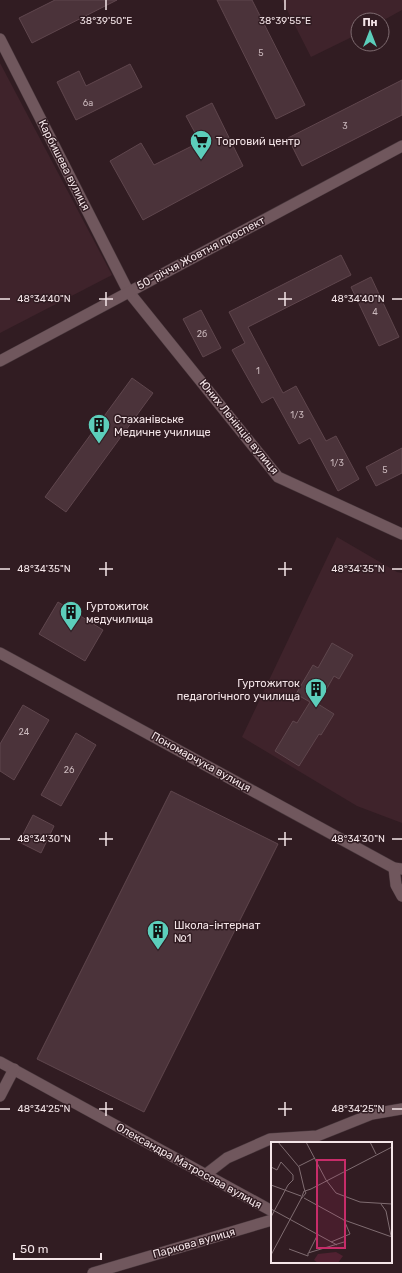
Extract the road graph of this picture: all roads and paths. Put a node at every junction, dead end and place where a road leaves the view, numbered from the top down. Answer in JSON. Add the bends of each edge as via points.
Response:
{"nodes":[{"id":1,"x":0,"y":39,"type":"edge"},
{"id":2,"x":402,"y":146,"type":"edge"},
{"id":3,"x":128,"y":291,"type":"junction"},
{"id":4,"x":0,"y":361,"type":"edge"},
{"id":5,"x":402,"y":534,"type":"edge"},
{"id":6,"x":0,"y":653,"type":"edge"},
{"id":7,"x":398,"y":869,"type":"edge"},
{"id":8,"x":402,"y":896,"type":"edge"},
{"id":9,"x":0,"y":1062,"type":"edge"},
{"id":10,"x":14,"y":1069,"type":"junction"},
{"id":11,"x":0,"y":1096,"type":"edge"},
{"id":12,"x":402,"y":1108,"type":"edge"},
{"id":13,"x":205,"y":1175,"type":"junction"},
{"id":14,"x":271,"y":1210,"type":"edge"},
{"id":15,"x":271,"y":1220,"type":"edge"},
{"id":16,"x":93,"y":1273,"type":"edge"}],
"edges":[{"from":1,"to":3,"type":"street","name":"Карбишева вулиця"},
{"from":2,"to":3,"type":"street","name":"50-річчя Жовтня проспект"},
{"from":3,"to":4,"type":"street","name":"50-річчя Жовтня проспект"},
{"from":3,"to":5,"type":"street","name":"Юних Ленінців вулиця","via":[[278,476]]},
{"from":6,"to":7,"type":"street","name":"Пономарчука вулиця"},
{"from":7,"to":8,"type":"street","via":[[396,885]]},
{"from":9,"to":10,"type":"street","name":"Олександра Матросова вулиця"},
{"from":10,"to":11,"type":"street"},
{"from":10,"to":13,"type":"street","name":"Олександра Матросова вулиця"},
{"from":12,"to":13,"type":"street","via":[[372,1114],[317,1136],[270,1139],[227,1158]]},
{"from":13,"to":14,"type":"street","name":"Олександра Матросова вулиця"},
{"from":15,"to":16,"type":"street","name":"Паркова вулиця"}]}
